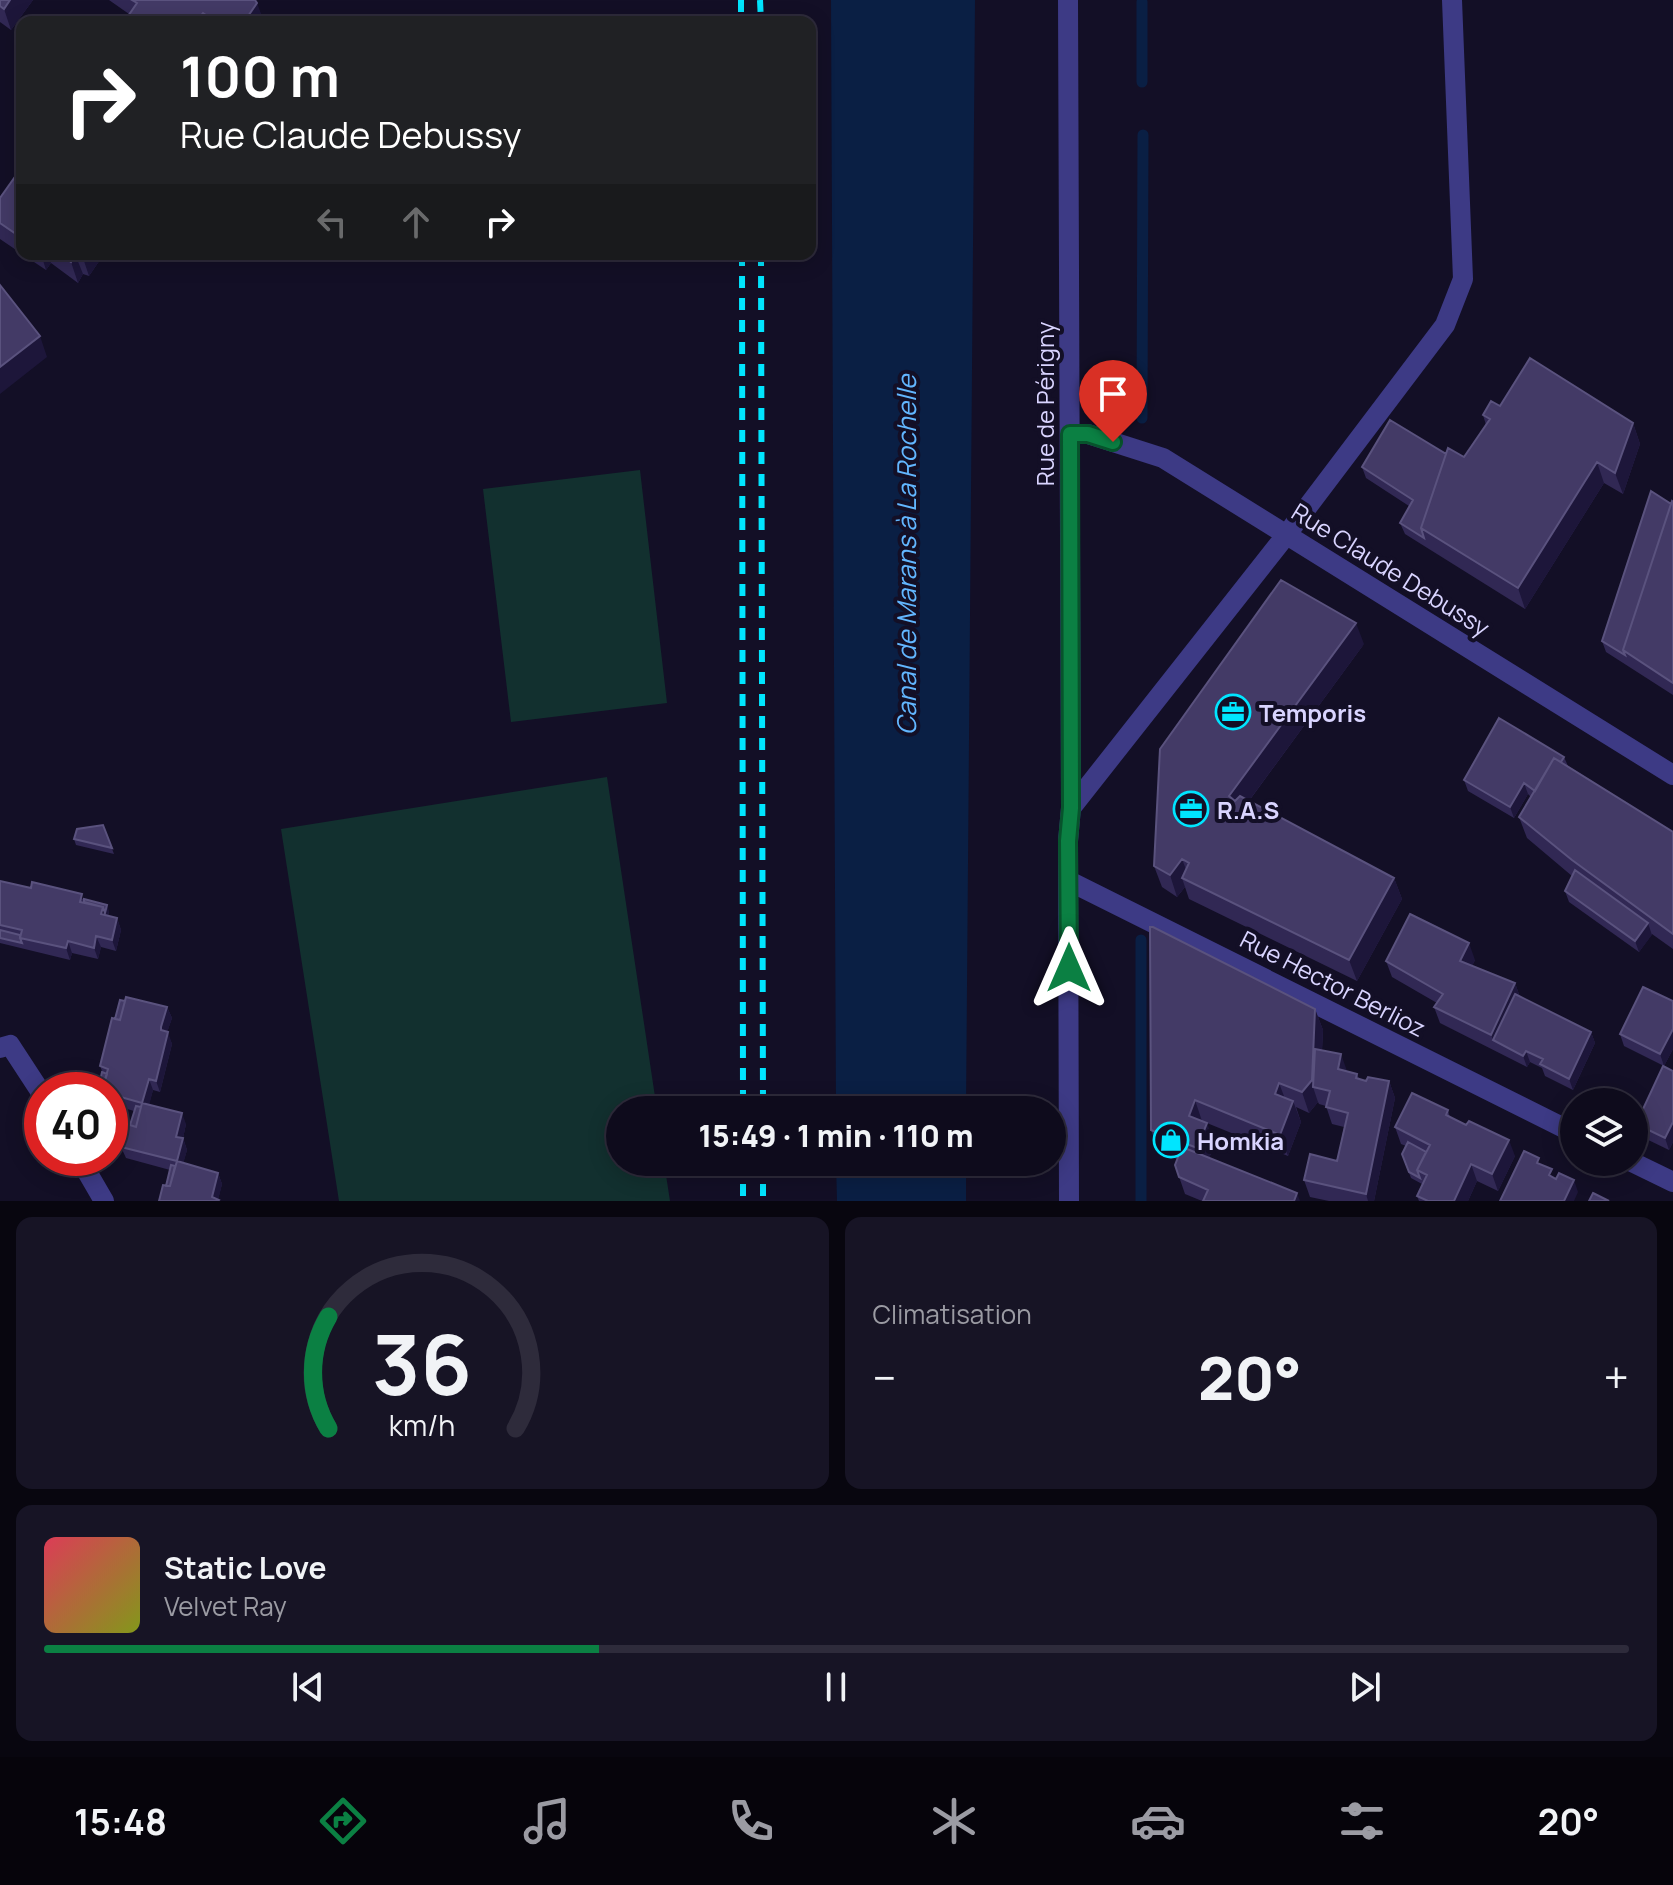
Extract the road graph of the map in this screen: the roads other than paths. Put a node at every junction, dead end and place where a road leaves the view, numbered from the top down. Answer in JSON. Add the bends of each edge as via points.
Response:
{"nodes":[{"id":1,"x":1068,"y":0,"type":"edge"},
{"id":2,"x":1452,"y":0,"type":"edge"},
{"id":3,"x":1070,"y":434,"type":"junction"},
{"id":4,"x":1287,"y":534,"type":"junction"},
{"id":5,"x":1673,"y":775,"type":"edge"},
{"id":6,"x":1071,"y":808,"type":"junction"},
{"id":7,"x":1069,"y":881,"type":"junction"},
{"id":8,"x":0,"y":1048,"type":"edge"},
{"id":9,"x":28,"y":1072,"type":"edge"},
{"id":10,"x":1560,"y":1126,"type":"edge"},
{"id":11,"x":1648,"y":1170,"type":"edge"},
{"id":12,"x":89,"y":1176,"type":"edge"},
{"id":13,"x":1673,"y":1182,"type":"edge"},
{"id":14,"x":104,"y":1201,"type":"edge"},
{"id":15,"x":1069,"y":1201,"type":"edge"}],
"edges":[{"from":1,"to":3,"type":"street","name":"Rue de Périgny"},
{"from":2,"to":4,"type":"street","via":[[1463,279],[1445,325]]},
{"from":3,"to":4,"type":"street","name":"Rue Claude Debussy","via":[[1088,434],[1163,458]]},
{"from":3,"to":6,"type":"street","name":"Rue de Périgny"},
{"from":4,"to":5,"type":"street","name":"Rue Claude Debussy"},
{"from":4,"to":6,"type":"street"},
{"from":6,"to":7,"type":"street","name":"Rue de Périgny"},
{"from":7,"to":10,"type":"street","name":"Rue Hector Berlioz"},
{"from":7,"to":15,"type":"street","name":"Rue de Périgny"},
{"from":8,"to":9,"type":"street","via":[[10,1045]]},
{"from":11,"to":13,"type":"street"},
{"from":12,"to":14,"type":"street"}]}
